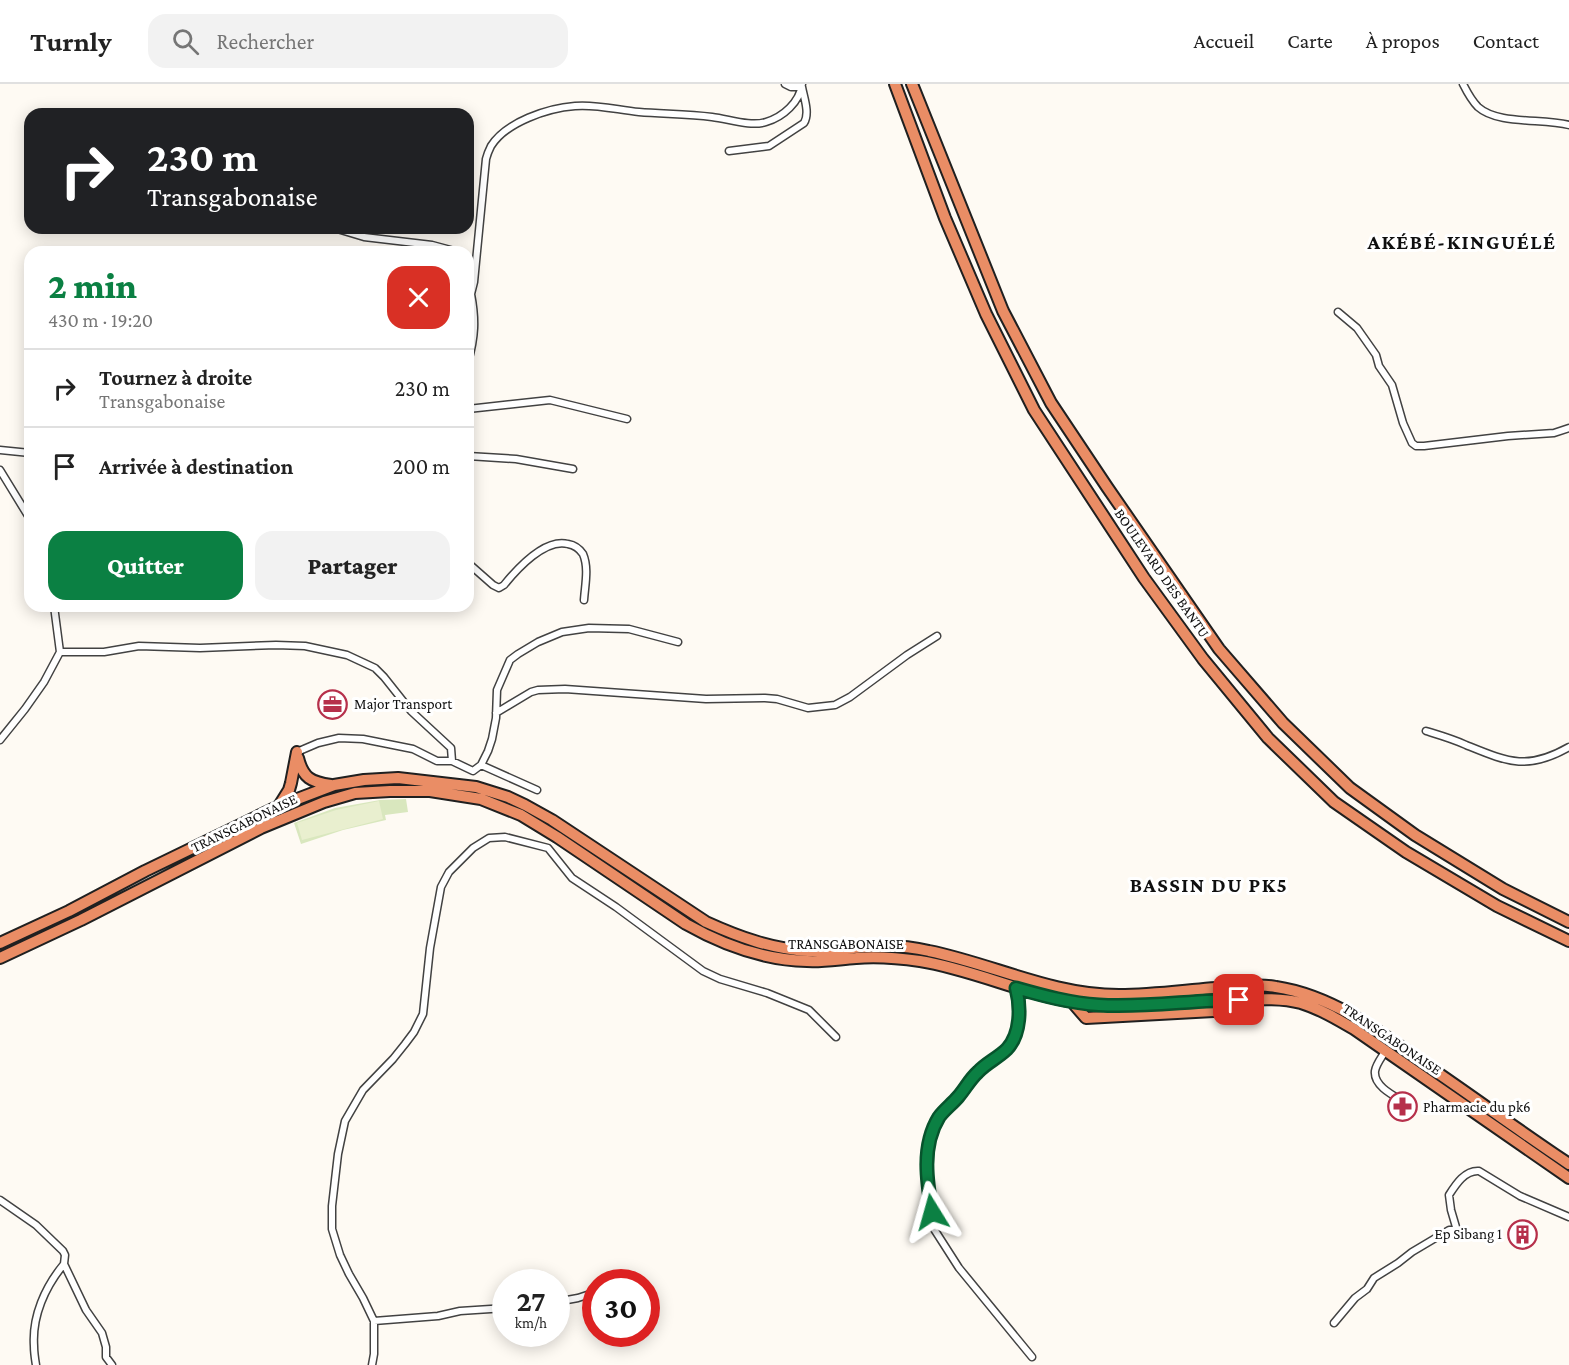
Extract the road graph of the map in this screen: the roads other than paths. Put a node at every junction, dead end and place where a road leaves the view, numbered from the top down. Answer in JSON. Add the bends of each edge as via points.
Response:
{"nodes":[{"id":1,"x":785,"y":84,"type":"edge"},
{"id":2,"x":895,"y":84,"type":"edge"},
{"id":3,"x":912,"y":84,"type":"edge"},
{"id":4,"x":1463,"y":84,"type":"edge"},
{"id":5,"x":802,"y":86,"type":"edge"},
{"id":6,"x":1569,"y":125,"type":"edge"},
{"id":7,"x":729,"y":151,"type":"dead end"},
{"id":8,"x":354,"y":234,"type":"edge"},
{"id":9,"x":436,"y":246,"type":"edge"},
{"id":10,"x":474,"y":255,"type":"edge"},
{"id":11,"x":477,"y":255,"type":"junction"},
{"id":12,"x":474,"y":282,"type":"edge"},
{"id":13,"x":474,"y":311,"type":"edge"},
{"id":14,"x":1338,"y":312,"type":"dead end"},
{"id":15,"x":474,"y":335,"type":"edge"},
{"id":16,"x":474,"y":408,"type":"edge"},
{"id":17,"x":627,"y":419,"type":"dead end"},
{"id":18,"x":1569,"y":428,"type":"edge"},
{"id":19,"x":0,"y":450,"type":"edge"},
{"id":20,"x":24,"y":452,"type":"edge"},
{"id":21,"x":474,"y":456,"type":"edge"},
{"id":22,"x":573,"y":469,"type":"dead end"},
{"id":23,"x":0,"y":470,"type":"edge"},
{"id":24,"x":24,"y":509,"type":"edge"},
{"id":25,"x":474,"y":568,"type":"edge"},
{"id":26,"x":584,"y":600,"type":"dead end"},
{"id":27,"x":55,"y":612,"type":"edge"},
{"id":28,"x":937,"y":636,"type":"dead end"},
{"id":29,"x":678,"y":642,"type":"dead end"},
{"id":30,"x":60,"y":652,"type":"junction"},
{"id":31,"x":496,"y":713,"type":"junction"},
{"id":32,"x":1426,"y":731,"type":"dead end"},
{"id":33,"x":0,"y":740,"type":"edge"},
{"id":34,"x":1569,"y":747,"type":"edge"},
{"id":35,"x":297,"y":752,"type":"junction"},
{"id":36,"x":452,"y":761,"type":"junction"},
{"id":37,"x":481,"y":765,"type":"junction"},
{"id":38,"x":334,"y":785,"type":"junction"},
{"id":39,"x":537,"y":790,"type":"dead end"},
{"id":40,"x":279,"y":806,"type":"junction"},
{"id":41,"x":557,"y":837,"type":"junction"},
{"id":42,"x":548,"y":848,"type":"junction"},
{"id":43,"x":1569,"y":922,"type":"edge"},
{"id":44,"x":1569,"y":941,"type":"edge"},
{"id":45,"x":0,"y":943,"type":"edge"},
{"id":46,"x":0,"y":958,"type":"edge"},
{"id":47,"x":1016,"y":988,"type":"junction"},
{"id":48,"x":836,"y":1037,"type":"dead end"},
{"id":49,"x":1386,"y":1050,"type":"junction"},
{"id":50,"x":1411,"y":1106,"type":"dead end"},
{"id":51,"x":1566,"y":1160,"type":"edge"},
{"id":52,"x":1569,"y":1178,"type":"edge"},
{"id":53,"x":0,"y":1200,"type":"edge"},
{"id":54,"x":1569,"y":1217,"type":"edge"},
{"id":55,"x":64,"y":1264,"type":"junction"},
{"id":56,"x":492,"y":1309,"type":"edge"},
{"id":57,"x":375,"y":1321,"type":"junction"},
{"id":58,"x":1334,"y":1323,"type":"dead end"},
{"id":59,"x":1032,"y":1357,"type":"dead end"},
{"id":60,"x":36,"y":1365,"type":"edge"},
{"id":61,"x":112,"y":1365,"type":"edge"},
{"id":62,"x":372,"y":1365,"type":"edge"}],
"edges":[{"from":1,"to":5,"type":"street"},
{"from":2,"to":44,"type":"highway","name":"BOULEVARD DES BANTU","via":[[954,239],[1034,410],[1144,578],[1203,659],[1268,738],[1334,802],[1416,858],[1497,906]]},
{"from":3,"to":43,"type":"highway","name":"BOULEVARD DES BANTU","via":[[1003,311],[1051,403],[1219,649],[1283,723],[1350,788],[1444,853],[1503,889]]},
{"from":4,"to":6,"type":"street","via":[[1478,107],[1489,115]]},
{"from":5,"to":7,"type":"street","via":[[807,118],[804,123],[769,146]]},
{"from":5,"to":11,"type":"street","via":[[797,101],[766,123],[587,105],[543,111],[520,122],[497,139],[486,159]]},
{"from":8,"to":9,"type":"street"},
{"from":10,"to":11,"type":"street"},
{"from":11,"to":12,"type":"street"},
{"from":13,"to":15,"type":"street"},
{"from":14,"to":18,"type":"street","via":[[1376,355],[1392,384],[1412,444],[1554,433]]},
{"from":16,"to":17,"type":"street","via":[[550,400]]},
{"from":19,"to":20,"type":"street"},
{"from":21,"to":22,"type":"street"},
{"from":23,"to":24,"type":"street"},
{"from":25,"to":26,"type":"street","via":[[499,588],[538,552],[553,544],[573,545],[583,555],[586,566]]},
{"from":27,"to":30,"type":"street"},
{"from":28,"to":31,"type":"street","via":[[835,705],[808,708],[765,698],[706,699],[565,689],[531,692]]},
{"from":29,"to":31,"type":"street","via":[[628,629],[562,632],[510,660],[497,690]]},
{"from":30,"to":33,"type":"street","via":[[44,682]]},
{"from":30,"to":36,"type":"street","via":[[104,652],[140,646],[276,645],[305,646],[346,655],[375,668],[384,677],[411,711],[451,748]]},
{"from":31,"to":37,"type":"street","via":[[492,739]]},
{"from":32,"to":34,"type":"street","via":[[1509,761],[1541,760]]},
{"from":35,"to":36,"type":"street","via":[[339,738],[363,739],[413,749],[437,761]]},
{"from":35,"to":38,"type":"highway","via":[[308,778]]},
{"from":35,"to":40,"type":"highway","via":[[289,790]]},
{"from":36,"to":37,"type":"street","via":[[473,771]]},
{"from":37,"to":39,"type":"street"},
{"from":38,"to":40,"type":"highway","name":"TRANSGABONAISE"},
{"from":38,"to":51,"type":"highway","name":"TRANSGABONAISE","via":[[398,778],[476,787],[508,797],[552,820],[706,922],[770,945],[809,951],[877,946],[913,948],[1091,994],[1251,985],[1305,994],[1344,1010]]},
{"from":40,"to":45,"type":"highway","name":"TRANSGABONAISE"},
{"from":41,"to":42,"type":"street"},
{"from":41,"to":46,"type":"highway","name":"TRANSGABONAISE","via":[[521,815],[481,799],[410,790],[355,793],[261,828]]},
{"from":41,"to":47,"type":"highway","name":"TRANSGABONAISE","via":[[686,924],[726,945],[790,960],[907,959],[944,965]]},
{"from":42,"to":48,"type":"street","via":[[572,878],[703,971],[809,1010]]},
{"from":42,"to":57,"type":"street","via":[[505,837],[489,838],[448,872],[437,904],[423,1014],[393,1059],[363,1090],[345,1121],[336,1167],[332,1229],[344,1264]]},
{"from":47,"to":49,"type":"highway","name":"TRANSGABONAISE","via":[[1073,1002],[1124,1006],[1254,999],[1300,1003],[1326,1013]]},
{"from":47,"to":59,"type":"street","via":[[1017,1034],[1008,1048],[977,1072],[939,1117],[928,1154],[927,1178],[934,1229],[959,1268]]},
{"from":49,"to":50,"type":"street","via":[[1376,1069],[1376,1081]]},
{"from":49,"to":52,"type":"highway","name":"TRANSGABONAISE"},
{"from":53,"to":55,"type":"street","via":[[57,1244],[65,1255]]},
{"from":54,"to":58,"type":"street","via":[[1473,1170],[1449,1195],[1455,1230],[1449,1230],[1374,1278]]},
{"from":55,"to":60,"type":"street","via":[[48,1287],[36,1320]]},
{"from":55,"to":61,"type":"street","via":[[102,1333],[106,1357]]},
{"from":56,"to":57,"type":"street"},
{"from":57,"to":62,"type":"street"}]}
